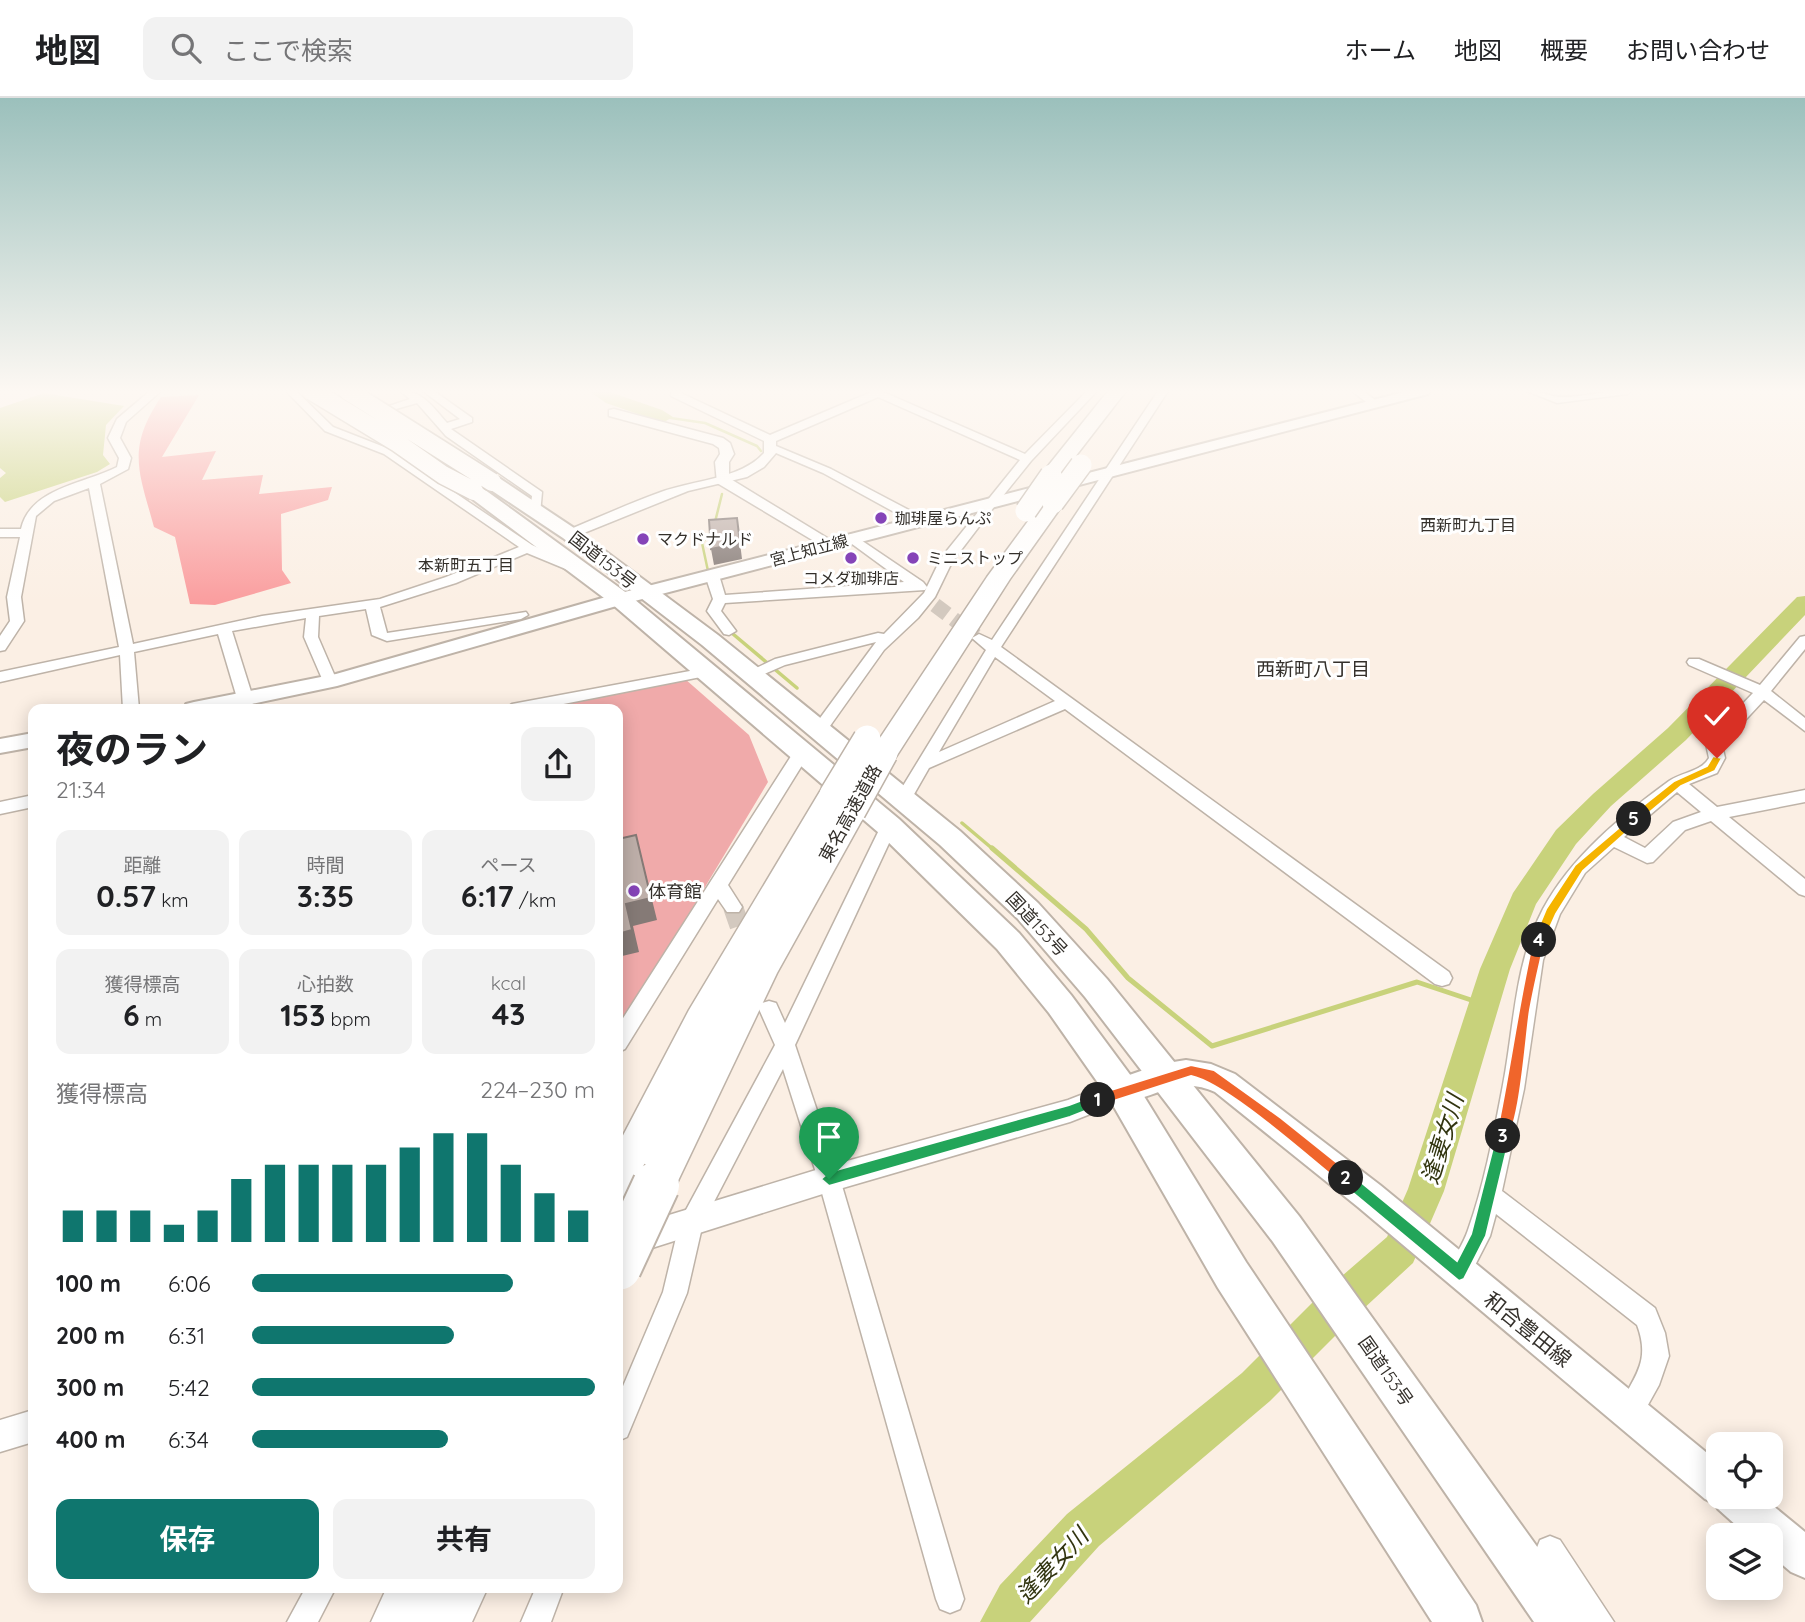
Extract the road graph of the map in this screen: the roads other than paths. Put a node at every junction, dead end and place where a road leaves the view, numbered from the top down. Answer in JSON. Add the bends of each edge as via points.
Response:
{"nodes":[{"id":1,"x":124,"y":462,"type":"edge"},
{"id":2,"x":403,"y":462,"type":"edge"},
{"id":3,"x":423,"y":462,"type":"edge"},
{"id":4,"x":444,"y":462,"type":"edge"},
{"id":5,"x":448,"y":462,"type":"edge"},
{"id":6,"x":470,"y":462,"type":"edge"},
{"id":7,"x":491,"y":462,"type":"edge"},
{"id":8,"x":722,"y":462,"type":"edge"},
{"id":9,"x":763,"y":462,"type":"edge"},
{"id":10,"x":808,"y":462,"type":"edge"},
{"id":11,"x":1024,"y":462,"type":"edge"},
{"id":12,"x":1061,"y":462,"type":"edge"},
{"id":13,"x":1083,"y":462,"type":"edge"},
{"id":14,"x":1114,"y":462,"type":"edge"},
{"id":15,"x":1148,"y":462,"type":"edge"},
{"id":16,"x":1107,"y":473,"type":"junction"},
{"id":17,"x":723,"y":479,"type":"junction"},
{"id":18,"x":94,"y":483,"type":"junction"},
{"id":19,"x":483,"y":487,"type":"junction"},
{"id":20,"x":990,"y":504,"type":"junction"},
{"id":21,"x":536,"y":511,"type":"junction"},
{"id":22,"x":920,"y":521,"type":"junction"},
{"id":23,"x":0,"y":533,"type":"edge"},
{"id":24,"x":25,"y":533,"type":"junction"},
{"id":25,"x":570,"y":534,"type":"junction"},
{"id":26,"x":852,"y":538,"type":"junction"},
{"id":27,"x":829,"y":544,"type":"junction"},
{"id":28,"x":528,"y":548,"type":"junction"},
{"id":29,"x":578,"y":569,"type":"junction"},
{"id":30,"x":712,"y":575,"type":"junction"},
{"id":31,"x":928,"y":595,"type":"junction"},
{"id":32,"x":632,"y":596,"type":"junction"},
{"id":33,"x":719,"y":599,"type":"junction"},
{"id":34,"x":372,"y":604,"type":"junction"},
{"id":35,"x":313,"y":611,"type":"junction"},
{"id":36,"x":521,"y":615,"type":"dead end"},
{"id":37,"x":224,"y":629,"type":"junction"},
{"id":38,"x":431,"y":631,"type":"junction"},
{"id":39,"x":729,"y":631,"type":"dead end"},
{"id":40,"x":979,"y":638,"type":"tunnel mouth"},
{"id":41,"x":886,"y":639,"type":"junction"},
{"id":42,"x":1805,"y":640,"type":"edge"},
{"id":43,"x":0,"y":646,"type":"edge"},
{"id":44,"x":127,"y":649,"type":"junction"},
{"id":45,"x":993,"y":649,"type":"junction"},
{"id":46,"x":441,"y":650,"type":"junction"},
{"id":47,"x":1700,"y":665,"type":"dead end"},
{"id":48,"x":706,"y":672,"type":"junction"},
{"id":49,"x":753,"y":675,"type":"junction"},
{"id":50,"x":0,"y":677,"type":"edge"},
{"id":51,"x":330,"y":681,"type":"junction"},
{"id":52,"x":1760,"y":691,"type":"junction"},
{"id":53,"x":1065,"y":703,"type":"junction"},
{"id":54,"x":131,"y":704,"type":"edge"},
{"id":55,"x":245,"y":704,"type":"edge"},
{"id":56,"x":538,"y":704,"type":"edge"},
{"id":57,"x":1805,"y":726,"type":"edge"},
{"id":58,"x":820,"y":729,"type":"junction"},
{"id":59,"x":28,"y":741,"type":"edge"},
{"id":60,"x":0,"y":746,"type":"edge"},
{"id":61,"x":875,"y":746,"type":"junction"},
{"id":62,"x":801,"y":754,"type":"junction"},
{"id":63,"x":926,"y":764,"type":"junction"},
{"id":64,"x":1677,"y":783,"type":"junction"},
{"id":65,"x":1805,"y":796,"type":"edge"},
{"id":66,"x":903,"y":799,"type":"junction"},
{"id":67,"x":28,"y":802,"type":"edge"},
{"id":68,"x":843,"y":803,"type":"junction"},
{"id":69,"x":0,"y":808,"type":"edge"},
{"id":70,"x":1712,"y":814,"type":"junction"},
{"id":71,"x":889,"y":826,"type":"junction"},
{"id":72,"x":1612,"y":838,"type":"junction"},
{"id":73,"x":717,"y":883,"type":"junction"},
{"id":74,"x":1805,"y":890,"type":"edge"},
{"id":75,"x":733,"y":907,"type":"tunnel mouth"},
{"id":76,"x":1442,"y":978,"type":"dead end"},
{"id":77,"x":769,"y":1009,"type":"dead end"},
{"id":78,"x":623,"y":1035,"type":"edge"},
{"id":79,"x":785,"y":1045,"type":"junction"},
{"id":80,"x":1167,"y":1077,"type":"junction"},
{"id":81,"x":1122,"y":1090,"type":"junction"},
{"id":82,"x":623,"y":1175,"type":"edge"},
{"id":83,"x":829,"y":1179,"type":"junction"},
{"id":84,"x":1490,"y":1195,"type":"junction"},
{"id":85,"x":692,"y":1221,"type":"junction"},
{"id":86,"x":623,"y":1242,"type":"edge"},
{"id":87,"x":623,"y":1256,"type":"edge"},
{"id":88,"x":1454,"y":1269,"type":"junction"},
{"id":89,"x":1630,"y":1412,"type":"junction"},
{"id":90,"x":623,"y":1416,"type":"edge"},
{"id":91,"x":28,"y":1428,"type":"edge"},
{"id":92,"x":0,"y":1436,"type":"edge"},
{"id":93,"x":1706,"y":1476,"type":"edge"},
{"id":94,"x":1747,"y":1509,"type":"edge"},
{"id":95,"x":1550,"y":1550,"type":"dead end"},
{"id":96,"x":1805,"y":1558,"type":"edge"},
{"id":97,"x":319,"y":1593,"type":"edge"},
{"id":98,"x":411,"y":1593,"type":"edge"},
{"id":99,"x":459,"y":1593,"type":"edge"},
{"id":100,"x":548,"y":1593,"type":"edge"},
{"id":101,"x":950,"y":1599,"type":"dead end"},
{"id":102,"x":302,"y":1622,"type":"edge"},
{"id":103,"x":397,"y":1622,"type":"edge"},
{"id":104,"x":445,"y":1622,"type":"edge"},
{"id":105,"x":536,"y":1622,"type":"edge"},
{"id":106,"x":1459,"y":1622,"type":"edge"},
{"id":107,"x":1562,"y":1622,"type":"edge"},
{"id":108,"x":1599,"y":1622,"type":"edge"}],
"edges":[{"from":1,"to":18,"type":"street","via":[[122,469]]},
{"from":2,"to":28,"type":"street"},
{"from":3,"to":19,"type":"highway","bridge":true,"via":[[452,483]]},
{"from":4,"to":19,"type":"highway","name":"国道153号","bridge":true},
{"from":5,"to":19,"type":"highway","name":"国道153号","bridge":true},
{"from":6,"to":19,"type":"highway","bridge":true,"via":[[488,475]]},
{"from":7,"to":21,"type":"street","via":[[537,495]]},
{"from":8,"to":17,"type":"street"},
{"from":9,"to":17,"type":"street","via":[[743,477]]},
{"from":10,"to":22,"type":"street"},
{"from":11,"to":20,"type":"street"},
{"from":12,"to":61,"type":"highway","name":"東名高速道路","bridge":true,"via":[[972,584]]},
{"from":13,"to":61,"type":"highway","name":"東名高速道路","bridge":true},
{"from":14,"to":16,"type":"street"},
{"from":15,"to":16,"type":"main road","name":"宮上知立線"},
{"from":16,"to":20,"type":"main road","name":"宮上知立線"},
{"from":16,"to":45,"type":"street"},
{"from":17,"to":25,"type":"street","via":[[702,482]]},
{"from":17,"to":27,"type":"street"},
{"from":18,"to":24,"type":"street","via":[[38,504]]},
{"from":18,"to":44,"type":"street"},
{"from":19,"to":21,"type":"highway","name":"国道153号"},
{"from":19,"to":29,"type":"highway","name":"国道153号"},
{"from":20,"to":22,"type":"main road","name":"宮上知立線"},
{"from":20,"to":31,"type":"street","via":[[946,561]]},
{"from":21,"to":25,"type":"highway","name":"国道153号"},
{"from":22,"to":26,"type":"main road","name":"宮上知立線"},
{"from":23,"to":24,"type":"street"},
{"from":24,"to":43,"type":"street","via":[[14,597],[17,621]]},
{"from":25,"to":32,"type":"highway","name":"国道153号"},
{"from":26,"to":27,"type":"main road","name":"宮上知立線"},
{"from":26,"to":31,"type":"street"},
{"from":27,"to":30,"type":"main road","name":"宮上知立線"},
{"from":28,"to":29,"type":"street"},
{"from":28,"to":34,"type":"street","via":[[428,589]]},
{"from":29,"to":32,"type":"highway","name":"国道153号"},
{"from":30,"to":32,"type":"main road","name":"宮上知立線"},
{"from":30,"to":33,"type":"street"},
{"from":31,"to":33,"type":"street","via":[[864,587],[802,596]]},
{"from":31,"to":41,"type":"street"},
{"from":32,"to":46,"type":"main road","name":"宮上知立線"},
{"from":32,"to":48,"type":"highway","name":"国道153号"},
{"from":32,"to":49,"type":"highway","name":"国道153号"},
{"from":33,"to":39,"type":"street","via":[[714,611]]},
{"from":34,"to":35,"type":"street"},
{"from":34,"to":38,"type":"street","via":[[379,635]]},
{"from":35,"to":37,"type":"street"},
{"from":35,"to":51,"type":"street","via":[[311,637]]},
{"from":36,"to":38,"type":"street"},
{"from":37,"to":44,"type":"street"},
{"from":37,"to":55,"type":"street"},
{"from":38,"to":46,"type":"street"},
{"from":40,"to":45,"type":"street"},
{"from":41,"to":49,"type":"street","via":[[878,637],[780,662]]},
{"from":41,"to":58,"type":"street"},
{"from":42,"to":52,"type":"street"},
{"from":44,"to":50,"type":"street"},
{"from":44,"to":54,"type":"street"},
{"from":45,"to":53,"type":"street"},
{"from":45,"to":63,"type":"street"},
{"from":46,"to":51,"type":"main road","name":"宮上知立線"},
{"from":47,"to":52,"type":"street"},
{"from":48,"to":56,"type":"street"},
{"from":48,"to":62,"type":"highway","name":"国道153号"},
{"from":49,"to":58,"type":"highway","name":"国道153号"},
{"from":51,"to":55,"type":"main road","name":"宮上知立線"},
{"from":52,"to":57,"type":"street"},
{"from":52,"to":64,"type":"street","via":[[1714,744],[1717,758],[1711,769]]},
{"from":53,"to":63,"type":"street"},
{"from":53,"to":76,"type":"street"},
{"from":58,"to":66,"type":"highway","name":"国道153号"},
{"from":59,"to":60,"type":"main road"},
{"from":61,"to":68,"type":"highway","name":"東名高速道路","bridge":true},
{"from":62,"to":71,"type":"highway","name":"国道153号"},
{"from":62,"to":73,"type":"street"},
{"from":63,"to":66,"type":"street"},
{"from":64,"to":70,"type":"street"},
{"from":64,"to":72,"type":"street"},
{"from":65,"to":70,"type":"street"},
{"from":66,"to":80,"type":"highway","name":"国道153号","via":[[1028,911]]},
{"from":67,"to":69,"type":"street"},
{"from":68,"to":82,"type":"highway","name":"東名高速道路","via":[[702,1021]]},
{"from":68,"to":87,"type":"highway","name":"東名高速道路","bridge":true},
{"from":70,"to":72,"type":"street","via":[[1679,826],[1647,857]]},
{"from":70,"to":74,"type":"street"},
{"from":71,"to":79,"type":"street"},
{"from":71,"to":81,"type":"highway","name":"国道153号","via":[[1008,941]]},
{"from":72,"to":84,"type":"street","via":[[1565,886],[1541,934]]},
{"from":73,"to":75,"type":"street"},
{"from":73,"to":78,"type":"street"},
{"from":77,"to":79,"type":"street"},
{"from":79,"to":83,"type":"street"},
{"from":79,"to":85,"type":"street"},
{"from":80,"to":81,"type":"main road","name":"和合豊田線"},
{"from":80,"to":88,"type":"main road","name":"和合豊田線","via":[[1191,1070],[1217,1079],[1369,1196]]},
{"from":80,"to":107,"type":"highway","name":"国道153号","via":[[1286,1229]]},
{"from":81,"to":83,"type":"street","via":[[1070,1111]]},
{"from":81,"to":106,"type":"highway","name":"国道153号","via":[[1232,1275]]},
{"from":83,"to":85,"type":"street"},
{"from":83,"to":101,"type":"street"},
{"from":84,"to":88,"type":"street","via":[[1478,1236]]},
{"from":84,"to":89,"type":"street","via":[[1646,1317],[1658,1360]]},
{"from":85,"to":86,"type":"street"},
{"from":85,"to":90,"type":"street","via":[[675,1293]]},
{"from":88,"to":89,"type":"main road","name":"和合豊田線"},
{"from":89,"to":93,"type":"main road","name":"和合豊田線"},
{"from":91,"to":92,"type":"street"},
{"from":94,"to":96,"type":"main road"},
{"from":95,"to":108,"type":"street"},
{"from":97,"to":102,"type":"street"},
{"from":98,"to":103,"type":"highway"},
{"from":99,"to":104,"type":"highway"},
{"from":100,"to":105,"type":"street"}]}
